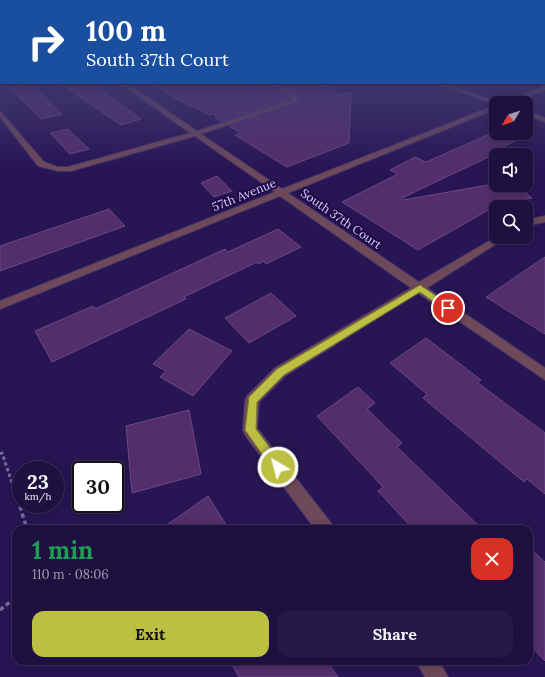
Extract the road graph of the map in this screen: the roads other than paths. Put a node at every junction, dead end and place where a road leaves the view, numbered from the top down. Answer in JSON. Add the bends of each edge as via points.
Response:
{"nodes":[{"id":1,"x":157,"y":106,"type":"edge"},
{"id":2,"x":281,"y":106,"type":"edge"},
{"id":3,"x":489,"y":110,"type":"edge"},
{"id":4,"x":0,"y":113,"type":"edge"},
{"id":5,"x":533,"y":116,"type":"edge"},
{"id":6,"x":545,"y":120,"type":"edge"},
{"id":7,"x":197,"y":133,"type":"junction"},
{"id":8,"x":282,"y":193,"type":"junction"},
{"id":9,"x":545,"y":219,"type":"edge"},
{"id":10,"x":533,"y":222,"type":"edge"},
{"id":11,"x":491,"y":244,"type":"edge"},
{"id":12,"x":420,"y":288,"type":"junction"},
{"id":13,"x":0,"y":305,"type":"edge"},
{"id":14,"x":545,"y":375,"type":"edge"},
{"id":15,"x":322,"y":525,"type":"edge"},
{"id":16,"x":429,"y":665,"type":"edge"},
{"id":17,"x":438,"y":677,"type":"edge"}],
"edges":[{"from":1,"to":7,"type":"street","name":"South 37th Court"},
{"from":2,"to":7,"type":"street"},
{"from":3,"to":8,"type":"street","name":"57th Avenue"},
{"from":4,"to":7,"type":"street","via":[[41,164],[58,170],[87,165]]},
{"from":5,"to":6,"type":"street"},
{"from":7,"to":8,"type":"street","name":"South 37th Court"},
{"from":8,"to":12,"type":"street","name":"South 37th Court"},
{"from":8,"to":13,"type":"street","name":"57th Avenue"},
{"from":9,"to":10,"type":"street"},
{"from":11,"to":12,"type":"street"},
{"from":12,"to":14,"type":"street","name":"South 37th Court"},
{"from":12,"to":15,"type":"street","via":[[280,372],[252,400],[250,430]]},
{"from":16,"to":17,"type":"street"}]}
